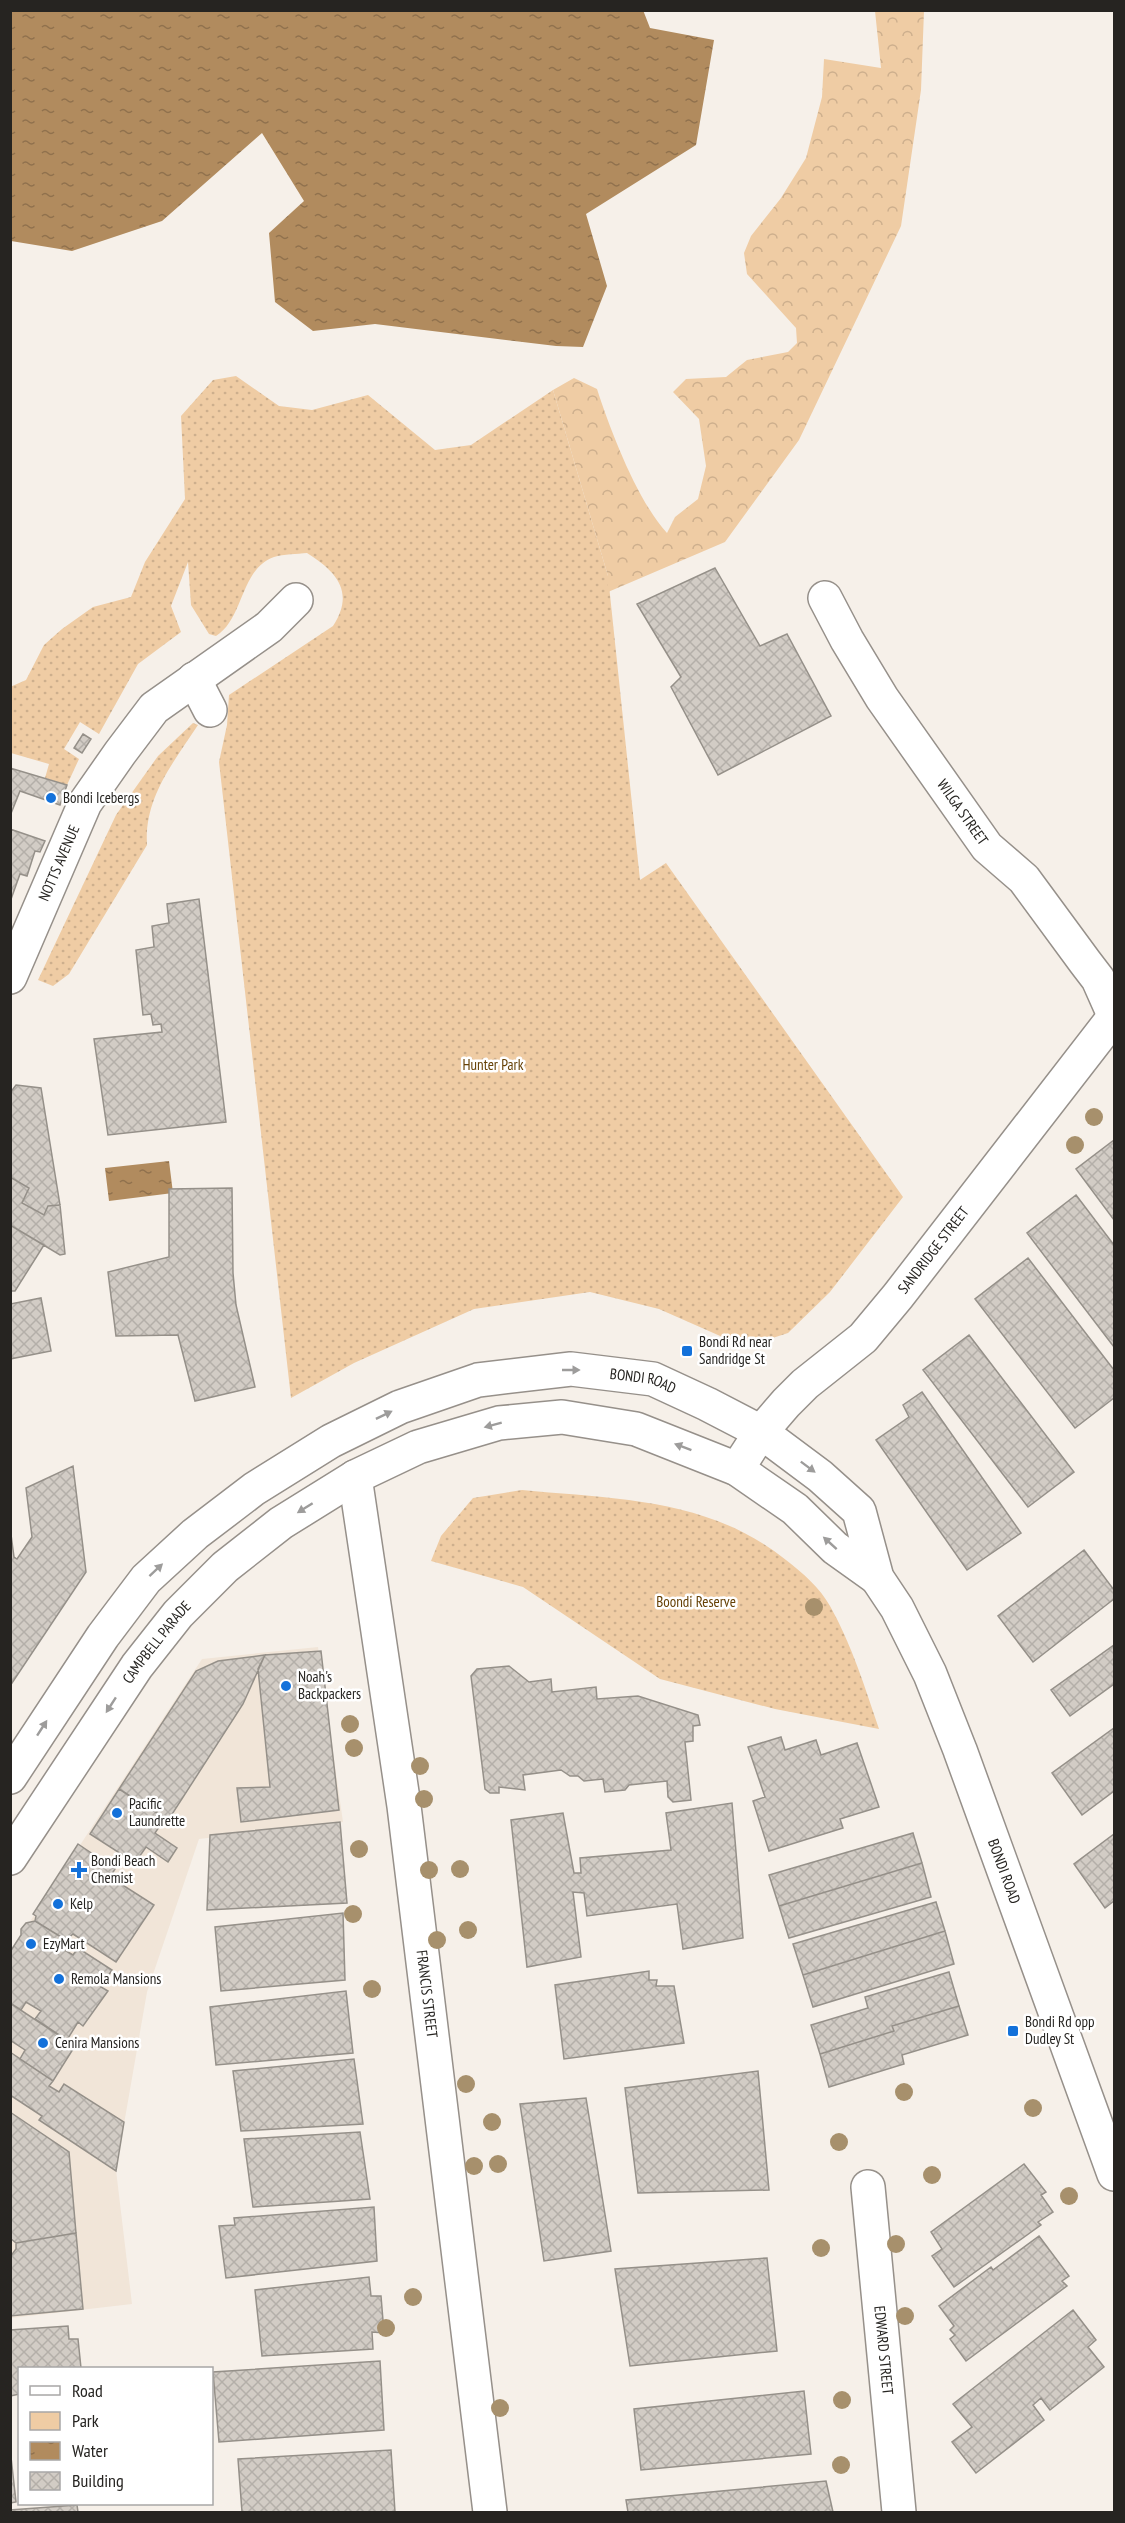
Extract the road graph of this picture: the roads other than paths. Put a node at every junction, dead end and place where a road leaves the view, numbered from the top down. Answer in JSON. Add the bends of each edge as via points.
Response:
{"nodes":[{"id":1,"x":825,"y":598,"type":"dead end"},
{"id":2,"x":296,"y":600,"type":"dead end"},
{"id":3,"x":194,"y":679,"type":"junction"},
{"id":4,"x":210,"y":710,"type":"dead end"},
{"id":5,"x":10,"y":977,"type":"edge"},
{"id":6,"x":1114,"y":1016,"type":"edge"},
{"id":7,"x":761,"y":1432,"type":"junction"},
{"id":8,"x":737,"y":1468,"type":"junction"},
{"id":9,"x":355,"y":1477,"type":"junction"},
{"id":10,"x":878,"y":1578,"type":"junction"},
{"id":11,"x":10,"y":1777,"type":"edge"},
{"id":12,"x":10,"y":1858,"type":"edge"},
{"id":13,"x":1114,"y":2174,"type":"edge"},
{"id":14,"x":868,"y":2187,"type":"dead end"},
{"id":15,"x":490,"y":2512,"type":"edge"},
{"id":16,"x":899,"y":2512,"type":"edge"}],
"edges":[{"from":1,"to":6,"type":"street","name":"WILGA STREET","via":[[882,698],[987,847],[1024,879],[1098,978]]},
{"from":2,"to":3,"type":"street","name":"NOTTS AVENUE","via":[[269,627]]},
{"from":3,"to":4,"type":"street"},
{"from":3,"to":5,"type":"street","name":"NOTTS AVENUE","via":[[154,708],[85,803]]},
{"from":6,"to":7,"type":"street","name":"SANDRIDGE STREET","via":[[898,1296],[862,1338],[805,1384]]},
{"from":7,"to":8,"type":"street","name":"SANDRIDGE STREET"},
{"from":7,"to":10,"type":"street","name":"BONDI ROAD","one_way":true,"via":[[859,1511]]},
{"from":11,"to":7,"type":"street","name":"BONDI ROAD","one_way":true,"via":[[103,1636],[146,1579],[195,1534],[254,1489],[331,1441],[400,1407],[478,1380],[571,1369],[653,1379]]},
{"from":8,"to":9,"type":"street","name":"BONDI ROAD","one_way":true,"via":[[636,1429],[562,1418],[499,1423],[418,1447]]},
{"from":10,"to":8,"type":"street","name":"BONDI ROAD","one_way":true,"via":[[835,1548],[795,1509]]},
{"from":9,"to":12,"type":"street","name":"CAMPBELL PARADE","one_way":true,"via":[[281,1523],[225,1567],[177,1614],[137,1666]]},
{"from":9,"to":15,"type":"street","name":"FRANCIS STREET","via":[[404,1806]]},
{"from":10,"to":13,"type":"street","name":"BONDI ROAD","via":[[930,1674]]},
{"from":14,"to":16,"type":"street","name":"EDWARD STREET"}]}
